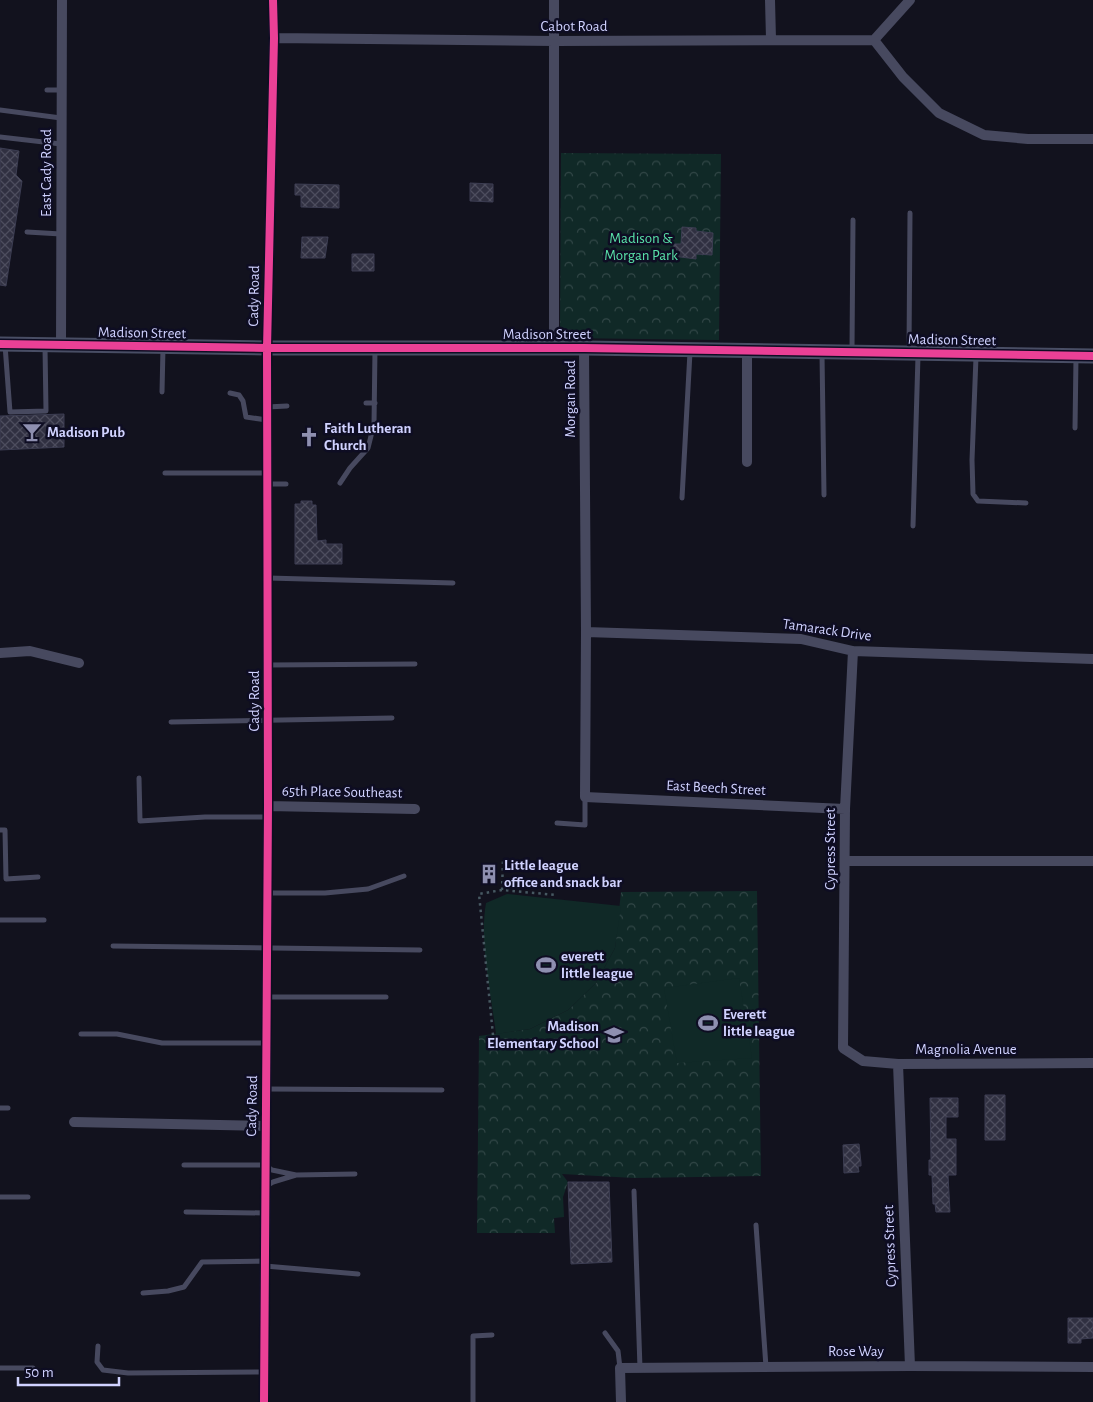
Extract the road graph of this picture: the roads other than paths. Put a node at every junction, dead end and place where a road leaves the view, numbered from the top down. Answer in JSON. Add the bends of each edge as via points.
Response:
{"nodes":[{"id":1,"x":62,"y":0,"type":"edge"},
{"id":2,"x":273,"y":0,"type":"edge"},
{"id":3,"x":554,"y":0,"type":"edge"},
{"id":4,"x":770,"y":0,"type":"edge"},
{"id":5,"x":910,"y":0,"type":"edge"},
{"id":6,"x":274,"y":38,"type":"junction"},
{"id":7,"x":770,"y":39,"type":"junction"},
{"id":8,"x":874,"y":40,"type":"junction"},
{"id":9,"x":554,"y":42,"type":"junction"},
{"id":10,"x":47,"y":90,"type":"dead end"},
{"id":11,"x":61,"y":90,"type":"junction"},
{"id":12,"x":0,"y":110,"type":"edge"},
{"id":13,"x":61,"y":118,"type":"junction"},
{"id":14,"x":0,"y":137,"type":"edge"},
{"id":15,"x":1093,"y":139,"type":"edge"},
{"id":16,"x":61,"y":144,"type":"junction"},
{"id":17,"x":910,"y":213,"type":"dead end"},
{"id":18,"x":853,"y":220,"type":"dead end"},
{"id":19,"x":27,"y":232,"type":"dead end"},
{"id":20,"x":61,"y":234,"type":"junction"},
{"id":21,"x":2,"y":345,"type":"edge"},
{"id":22,"x":45,"y":346,"type":"junction"},
{"id":23,"x":61,"y":346,"type":"junction"},
{"id":24,"x":163,"y":347,"type":"junction"},
{"id":25,"x":267,"y":348,"type":"junction"},
{"id":26,"x":375,"y":348,"type":"junction"},
{"id":27,"x":584,"y":348,"type":"junction"},
{"id":28,"x":690,"y":349,"type":"junction"},
{"id":29,"x":747,"y":350,"type":"junction"},
{"id":30,"x":822,"y":352,"type":"junction"},
{"id":31,"x":852,"y":352,"type":"junction"},
{"id":32,"x":914,"y":353,"type":"junction"},
{"id":33,"x":976,"y":354,"type":"junction"},
{"id":34,"x":1076,"y":355,"type":"junction"},
{"id":35,"x":1093,"y":356,"type":"edge"},
{"id":36,"x":162,"y":392,"type":"dead end"},
{"id":37,"x":230,"y":393,"type":"dead end"},
{"id":38,"x":366,"y":403,"type":"dead end"},
{"id":39,"x":375,"y":403,"type":"junction"},
{"id":40,"x":287,"y":406,"type":"dead end"},
{"id":41,"x":267,"y":407,"type":"junction"},
{"id":42,"x":267,"y":420,"type":"junction"},
{"id":43,"x":1074,"y":428,"type":"dead end"},
{"id":44,"x":747,"y":462,"type":"dead end"},
{"id":45,"x":165,"y":472,"type":"dead end"},
{"id":46,"x":267,"y":479,"type":"junction"},
{"id":47,"x":340,"y":483,"type":"dead end"},
{"id":48,"x":286,"y":484,"type":"dead end"},
{"id":49,"x":824,"y":495,"type":"dead end"},
{"id":50,"x":682,"y":498,"type":"dead end"},
{"id":51,"x":1026,"y":503,"type":"dead end"},
{"id":52,"x":913,"y":526,"type":"dead end"},
{"id":53,"x":268,"y":578,"type":"junction"},
{"id":54,"x":453,"y":583,"type":"dead end"},
{"id":55,"x":586,"y":632,"type":"junction"},
{"id":56,"x":853,"y":651,"type":"junction"},
{"id":57,"x":0,"y":653,"type":"edge"},
{"id":58,"x":1093,"y":659,"type":"edge"},
{"id":59,"x":79,"y":663,"type":"dead end"},
{"id":60,"x":415,"y":664,"type":"dead end"},
{"id":61,"x":268,"y":665,"type":"junction"},
{"id":62,"x":392,"y":718,"type":"dead end"},
{"id":63,"x":172,"y":722,"type":"dead end"},
{"id":64,"x":268,"y":722,"type":"junction"},
{"id":65,"x":139,"y":778,"type":"dead end"},
{"id":66,"x":585,"y":797,"type":"junction"},
{"id":67,"x":268,"y":806,"type":"junction"},
{"id":68,"x":415,"y":809,"type":"dead end"},
{"id":69,"x":845,"y":809,"type":"junction"},
{"id":70,"x":268,"y":817,"type":"junction"},
{"id":71,"x":557,"y":823,"type":"dead end"},
{"id":72,"x":0,"y":830,"type":"edge"},
{"id":73,"x":845,"y":861,"type":"junction"},
{"id":74,"x":1093,"y":861,"type":"edge"},
{"id":75,"x":404,"y":876,"type":"dead end"},
{"id":76,"x":38,"y":877,"type":"dead end"},
{"id":77,"x":267,"y":893,"type":"junction"},
{"id":78,"x":0,"y":920,"type":"edge"},
{"id":79,"x":44,"y":920,"type":"dead end"},
{"id":80,"x":113,"y":946,"type":"dead end"},
{"id":81,"x":267,"y":948,"type":"junction"},
{"id":82,"x":420,"y":950,"type":"dead end"},
{"id":83,"x":267,"y":997,"type":"junction"},
{"id":84,"x":386,"y":997,"type":"dead end"},
{"id":85,"x":81,"y":1034,"type":"dead end"},
{"id":86,"x":266,"y":1043,"type":"junction"},
{"id":87,"x":842,"y":1048,"type":"joint"},
{"id":88,"x":1093,"y":1063,"type":"edge"},
{"id":89,"x":898,"y":1064,"type":"junction"},
{"id":90,"x":266,"y":1090,"type":"junction"},
{"id":91,"x":442,"y":1090,"type":"dead end"},
{"id":92,"x":0,"y":1108,"type":"edge"},
{"id":93,"x":8,"y":1108,"type":"dead end"},
{"id":94,"x":74,"y":1122,"type":"dead end"},
{"id":95,"x":266,"y":1126,"type":"junction"},
{"id":96,"x":184,"y":1165,"type":"dead end"},
{"id":97,"x":265,"y":1165,"type":"junction"},
{"id":98,"x":355,"y":1174,"type":"dead end"},
{"id":99,"x":296,"y":1175,"type":"junction"},
{"id":100,"x":265,"y":1187,"type":"junction"},
{"id":101,"x":634,"y":1191,"type":"dead end"},
{"id":102,"x":0,"y":1197,"type":"edge"},
{"id":103,"x":28,"y":1197,"type":"dead end"},
{"id":104,"x":186,"y":1212,"type":"dead end"},
{"id":105,"x":265,"y":1213,"type":"junction"},
{"id":106,"x":756,"y":1225,"type":"dead end"},
{"id":107,"x":265,"y":1264,"type":"junction"},
{"id":108,"x":358,"y":1274,"type":"dead end"},
{"id":109,"x":143,"y":1293,"type":"dead end"},
{"id":110,"x":605,"y":1333,"type":"dead end"},
{"id":111,"x":492,"y":1336,"type":"dead end"},
{"id":112,"x":98,"y":1346,"type":"dead end"},
{"id":113,"x":910,"y":1366,"type":"junction"},
{"id":114,"x":766,"y":1367,"type":"junction"},
{"id":115,"x":1093,"y":1367,"type":"edge"},
{"id":116,"x":0,"y":1368,"type":"edge"},
{"id":117,"x":33,"y":1368,"type":"dead end"},
{"id":118,"x":620,"y":1368,"type":"junction"},
{"id":119,"x":640,"y":1368,"type":"junction"},
{"id":120,"x":264,"y":1372,"type":"junction"},
{"id":121,"x":264,"y":1402,"type":"edge"},
{"id":122,"x":473,"y":1402,"type":"edge"},
{"id":123,"x":622,"y":1402,"type":"edge"}],
"edges":[{"from":1,"to":11,"type":"street","name":"East Cady Road"},
{"from":2,"to":6,"type":"street","name":"Cady Road"},
{"from":3,"to":9,"type":"street","name":"Morgan Road"},
{"from":4,"to":7,"type":"street"},
{"from":5,"to":8,"type":"street"},
{"from":6,"to":9,"type":"street","name":"Cabot Road"},
{"from":6,"to":25,"type":"street","name":"Cady Road"},
{"from":7,"to":8,"type":"street","name":"Cabot Road"},
{"from":7,"to":9,"type":"street","name":"Cabot Road"},
{"from":8,"to":15,"type":"street","via":[[902,78],[939,113],[984,135],[1028,140]]},
{"from":9,"to":27,"type":"street","name":"Morgan Road","via":[[554,347]]},
{"from":10,"to":11,"type":"lane"},
{"from":11,"to":13,"type":"street","name":"East Cady Road"},
{"from":12,"to":13,"type":"lane"},
{"from":13,"to":16,"type":"street","name":"East Cady Road"},
{"from":14,"to":16,"type":"lane"},
{"from":16,"to":20,"type":"street","name":"East Cady Road"},
{"from":17,"to":32,"type":"lane"},
{"from":18,"to":31,"type":"lane"},
{"from":19,"to":20,"type":"lane"},
{"from":20,"to":23,"type":"street","name":"East Cady Road"},
{"from":21,"to":22,"type":"street","name":"Madison Street"},
{"from":21,"to":22,"type":"lane","via":[[10,412],[46,411]]},
{"from":22,"to":23,"type":"street","name":"Madison Street"},
{"from":23,"to":24,"type":"street","name":"Madison Street"},
{"from":24,"to":25,"type":"street","name":"Madison Street"},
{"from":24,"to":36,"type":"lane"},
{"from":25,"to":26,"type":"street","name":"Madison Street"},
{"from":25,"to":41,"type":"street","name":"Cady Road"},
{"from":26,"to":27,"type":"street","name":"Madison Street"},
{"from":26,"to":39,"type":"lane"},
{"from":27,"to":28,"type":"street","name":"Madison Street"},
{"from":27,"to":55,"type":"street","name":"Morgan Road"},
{"from":28,"to":29,"type":"street","name":"Madison Street"},
{"from":28,"to":50,"type":"lane"},
{"from":29,"to":30,"type":"street","name":"Madison Street"},
{"from":29,"to":44,"type":"street"},
{"from":30,"to":31,"type":"street","name":"Madison Street"},
{"from":30,"to":49,"type":"lane"},
{"from":31,"to":32,"type":"street","name":"Madison Street"},
{"from":32,"to":33,"type":"street","name":"Madison Street"},
{"from":32,"to":52,"type":"lane"},
{"from":33,"to":34,"type":"street","name":"Madison Street"},
{"from":33,"to":51,"type":"lane","via":[[973,494],[978,501]]},
{"from":34,"to":35,"type":"street","name":"Madison Street"},
{"from":34,"to":43,"type":"lane"},
{"from":37,"to":42,"type":"lane","via":[[239,395],[243,401],[246,418]]},
{"from":38,"to":39,"type":"lane"},
{"from":39,"to":47,"type":"lane","via":[[368,448]]},
{"from":40,"to":41,"type":"lane"},
{"from":41,"to":42,"type":"street","name":"Cady Road"},
{"from":42,"to":46,"type":"street","name":"Cady Road"},
{"from":45,"to":46,"type":"lane"},
{"from":46,"to":48,"type":"lane"},
{"from":46,"to":53,"type":"street","name":"Cady Road"},
{"from":53,"to":54,"type":"lane"},
{"from":53,"to":61,"type":"street","name":"Cady Road"},
{"from":55,"to":56,"type":"street","name":"Tamarack Drive","via":[[802,639]]},
{"from":55,"to":66,"type":"street","name":"Morgan Road"},
{"from":56,"to":58,"type":"street","name":"Tamarack Drive"},
{"from":56,"to":69,"type":"street","name":"Cypress Street"},
{"from":57,"to":59,"type":"street","via":[[30,651]]},
{"from":60,"to":61,"type":"lane"},
{"from":61,"to":64,"type":"street","name":"Cady Road"},
{"from":62,"to":64,"type":"lane","via":[[282,719]]},
{"from":63,"to":64,"type":"lane"},
{"from":64,"to":67,"type":"street","name":"Cady Road"},
{"from":65,"to":70,"type":"lane","via":[[140,821]]},
{"from":66,"to":69,"type":"street","name":"East Beech Street"},
{"from":66,"to":71,"type":"lane","via":[[585,825]]},
{"from":67,"to":68,"type":"street","name":"65th Place Southeast"},
{"from":67,"to":70,"type":"street","name":"Cady Road"},
{"from":69,"to":73,"type":"street","name":"Cypress Street"},
{"from":70,"to":77,"type":"street","name":"Cady Road"},
{"from":72,"to":76,"type":"lane","via":[[4,830],[6,879]]},
{"from":73,"to":74,"type":"street"},
{"from":73,"to":87,"type":"street","name":"Cypress Street"},
{"from":75,"to":77,"type":"lane","via":[[368,889]]},
{"from":77,"to":81,"type":"street","name":"Cady Road"},
{"from":78,"to":79,"type":"lane"},
{"from":80,"to":81,"type":"lane"},
{"from":81,"to":82,"type":"lane"},
{"from":81,"to":83,"type":"street","name":"Cady Road"},
{"from":83,"to":84,"type":"lane"},
{"from":83,"to":86,"type":"street","name":"Cady Road"},
{"from":85,"to":86,"type":"lane","via":[[117,1034],[162,1043]]},
{"from":86,"to":90,"type":"street","name":"Cady Road"},
{"from":87,"to":89,"type":"street","name":"Magnolia Avenue","via":[[863,1061]]},
{"from":88,"to":89,"type":"street","name":"Magnolia Avenue"},
{"from":89,"to":113,"type":"street","name":"Cypress Street"},
{"from":90,"to":91,"type":"lane"},
{"from":90,"to":95,"type":"street","name":"Cady Road"},
{"from":92,"to":93,"type":"lane"},
{"from":94,"to":95,"type":"street"},
{"from":95,"to":97,"type":"street","name":"Cady Road"},
{"from":96,"to":97,"type":"lane"},
{"from":97,"to":99,"type":"lane","via":[[272,1170]]},
{"from":97,"to":100,"type":"street","name":"Cady Road"},
{"from":98,"to":99,"type":"lane"},
{"from":99,"to":100,"type":"lane"},
{"from":100,"to":105,"type":"street","name":"Cady Road"},
{"from":101,"to":119,"type":"lane"},
{"from":102,"to":103,"type":"lane"},
{"from":104,"to":105,"type":"lane"},
{"from":105,"to":107,"type":"street","name":"Cady Road"},
{"from":106,"to":114,"type":"lane"},
{"from":107,"to":108,"type":"lane"},
{"from":107,"to":109,"type":"lane","via":[[202,1262],[184,1287]]},
{"from":107,"to":120,"type":"street","name":"Cady Road"},
{"from":110,"to":118,"type":"lane","via":[[618,1351]]},
{"from":111,"to":122,"type":"lane","via":[[473,1336]]},
{"from":112,"to":120,"type":"lane","via":[[97,1362],[103,1370],[128,1373]]},
{"from":113,"to":114,"type":"street","name":"Rose Way"},
{"from":113,"to":115,"type":"street","name":"Rose Way"},
{"from":114,"to":119,"type":"street","name":"Rose Way"},
{"from":116,"to":117,"type":"lane"},
{"from":118,"to":119,"type":"street","name":"Rose Way"},
{"from":118,"to":123,"type":"street"},
{"from":120,"to":121,"type":"street","name":"Cady Road"}]}
